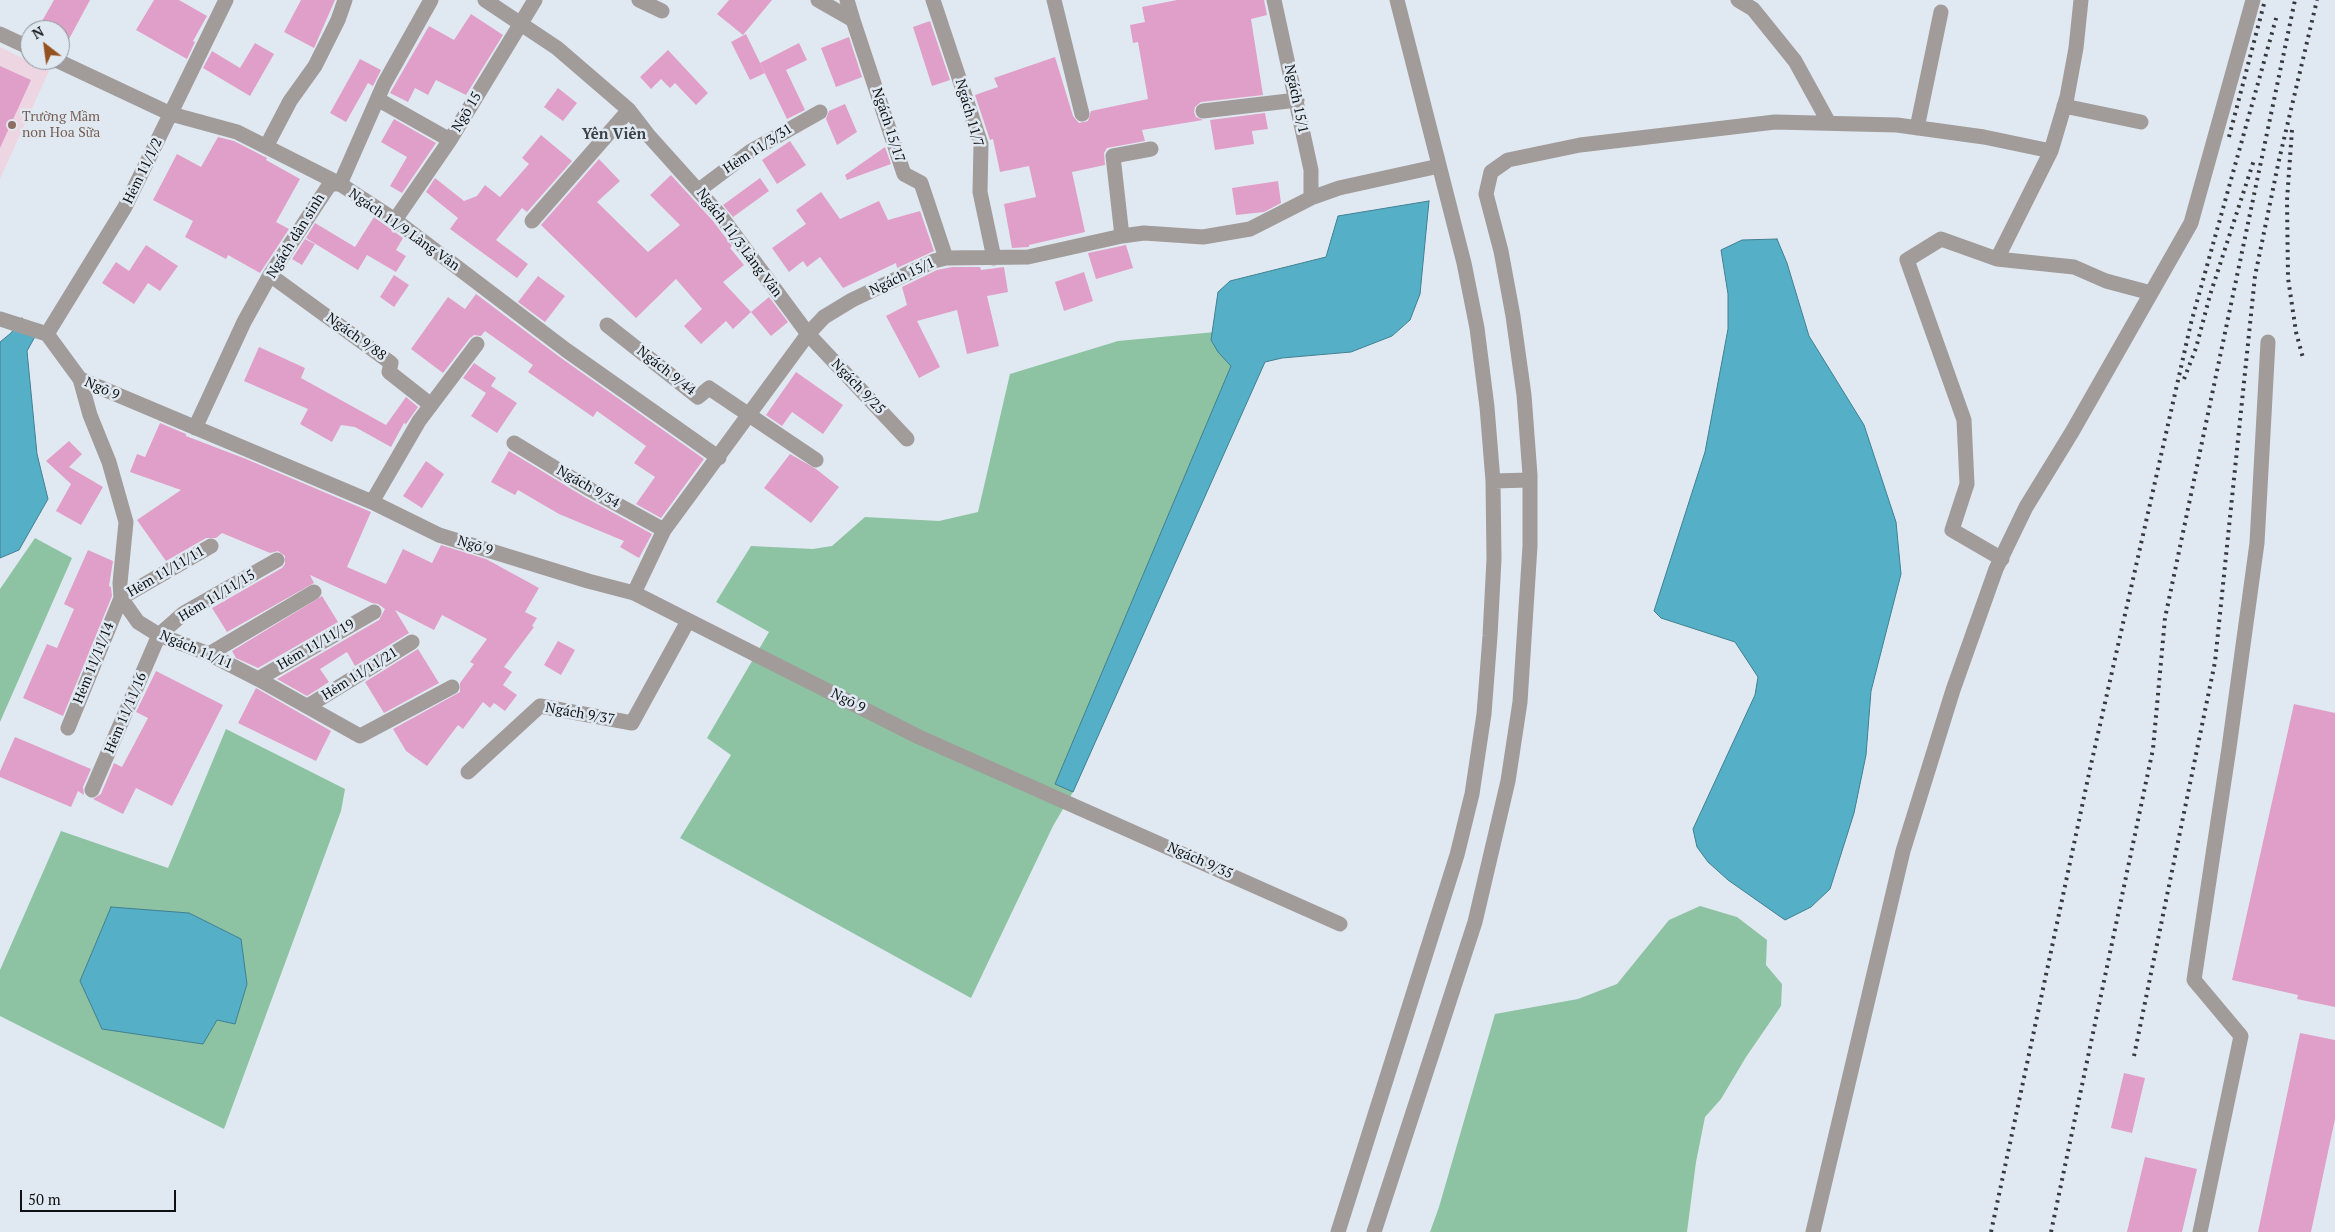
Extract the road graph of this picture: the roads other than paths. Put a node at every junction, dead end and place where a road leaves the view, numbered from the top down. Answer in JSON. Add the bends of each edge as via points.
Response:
{"nodes":[{"id":1,"x":226,"y":0,"type":"edge"},
{"id":2,"x":345,"y":0,"type":"edge"},
{"id":3,"x":431,"y":0,"type":"edge"},
{"id":4,"x":485,"y":0,"type":"edge"},
{"id":5,"x":535,"y":0,"type":"edge"},
{"id":6,"x":639,"y":0,"type":"edge"},
{"id":7,"x":818,"y":0,"type":"edge"},
{"id":8,"x":847,"y":0,"type":"edge"},
{"id":9,"x":933,"y":0,"type":"edge"},
{"id":10,"x":1054,"y":0,"type":"edge"},
{"id":11,"x":1274,"y":0,"type":"edge"},
{"id":12,"x":1397,"y":0,"type":"edge"},
{"id":13,"x":1738,"y":0,"type":"edge"},
{"id":14,"x":2081,"y":0,"type":"edge"},
{"id":15,"x":2253,"y":0,"type":"edge"},
{"id":16,"x":662,"y":11,"type":"dead end"},
{"id":17,"x":1941,"y":12,"type":"dead end"},
{"id":18,"x":853,"y":20,"type":"junction"},
{"id":19,"x":521,"y":22,"type":"junction"},
{"id":20,"x":0,"y":34,"type":"edge"},
{"id":21,"x":20,"y":43,"type":"edge"},
{"id":22,"x":70,"y":67,"type":"edge"},
{"id":23,"x":379,"y":100,"type":"junction"},
{"id":24,"x":1297,"y":100,"type":"junction"},
{"id":25,"x":2064,"y":106,"type":"junction"},
{"id":26,"x":629,"y":110,"type":"junction"},
{"id":27,"x":1203,"y":111,"type":"dead end"},
{"id":28,"x":820,"y":112,"type":"dead end"},
{"id":29,"x":170,"y":114,"type":"junction"},
{"id":30,"x":1082,"y":114,"type":"dead end"},
{"id":31,"x":2141,"y":122,"type":"dead end"},
{"id":32,"x":1829,"y":123,"type":"junction"},
{"id":33,"x":1917,"y":128,"type":"junction"},
{"id":34,"x":450,"y":140,"type":"junction"},
{"id":35,"x":267,"y":145,"type":"junction"},
{"id":36,"x":1151,"y":149,"type":"dead end"},
{"id":37,"x":2051,"y":151,"type":"junction"},
{"id":38,"x":1439,"y":166,"type":"junction"},
{"id":39,"x":340,"y":184,"type":"junction"},
{"id":40,"x":699,"y":190,"type":"junction"},
{"id":41,"x":1312,"y":198,"type":"junction"},
{"id":42,"x":395,"y":220,"type":"junction"},
{"id":43,"x":532,"y":221,"type":"dead end"},
{"id":44,"x":1122,"y":236,"type":"junction"},
{"id":45,"x":946,"y":258,"type":"junction"},
{"id":46,"x":994,"y":258,"type":"junction"},
{"id":47,"x":1997,"y":259,"type":"junction"},
{"id":48,"x":270,"y":275,"type":"junction"},
{"id":49,"x":2151,"y":293,"type":"junction"},
{"id":50,"x":0,"y":319,"type":"edge"},
{"id":51,"x":607,"y":325,"type":"dead end"},
{"id":52,"x":47,"y":334,"type":"junction"},
{"id":53,"x":808,"y":334,"type":"junction"},
{"id":54,"x":2268,"y":342,"type":"dead end"},
{"id":55,"x":477,"y":344,"type":"dead end"},
{"id":56,"x":80,"y":379,"type":"junction"},
{"id":57,"x":431,"y":405,"type":"junction"},
{"id":58,"x":751,"y":414,"type":"junction"},
{"id":59,"x":196,"y":428,"type":"junction"},
{"id":60,"x":907,"y":438,"type":"dead end"},
{"id":61,"x":514,"y":443,"type":"dead end"},
{"id":62,"x":719,"y":458,"type":"junction"},
{"id":63,"x":816,"y":460,"type":"dead end"},
{"id":64,"x":1529,"y":480,"type":"junction"},
{"id":65,"x":1493,"y":481,"type":"junction"},
{"id":66,"x":372,"y":502,"type":"junction"},
{"id":67,"x":664,"y":530,"type":"junction"},
{"id":68,"x":211,"y":546,"type":"dead end"},
{"id":69,"x":2002,"y":559,"type":"junction"},
{"id":70,"x":277,"y":560,"type":"dead end"},
{"id":71,"x":314,"y":592,"type":"dead end"},
{"id":72,"x":634,"y":593,"type":"junction"},
{"id":73,"x":121,"y":598,"type":"junction"},
{"id":74,"x":374,"y":612,"type":"dead end"},
{"id":75,"x":688,"y":621,"type":"junction"},
{"id":76,"x":159,"y":635,"type":"junction"},
{"id":77,"x":412,"y":642,"type":"dead end"},
{"id":78,"x":209,"y":654,"type":"junction"},
{"id":79,"x":258,"y":679,"type":"junction"},
{"id":80,"x":452,"y":687,"type":"dead end"},
{"id":81,"x":308,"y":706,"type":"junction"},
{"id":82,"x":68,"y":728,"type":"dead end"},
{"id":83,"x":468,"y":772,"type":"dead end"},
{"id":84,"x":92,"y":790,"type":"dead end"},
{"id":85,"x":1060,"y":799,"type":"joint"},
{"id":86,"x":1340,"y":924,"type":"dead end"},
{"id":87,"x":1338,"y":1232,"type":"edge"},
{"id":88,"x":1374,"y":1232,"type":"edge"},
{"id":89,"x":1814,"y":1232,"type":"edge"},
{"id":90,"x":2200,"y":1232,"type":"edge"}],
"edges":[{"from":1,"to":29,"type":"street","name":"Hẻm 11/1/2"},
{"from":2,"to":35,"type":"street","via":[[315,66],[290,101]]},
{"from":3,"to":23,"type":"street","name":"Ngách dân sinh","via":[[384,84]]},
{"from":4,"to":19,"type":"street","name":"Ngách 11/3 Làng Vân"},
{"from":5,"to":19,"type":"street","name":"Ngõ 15"},
{"from":6,"to":16,"type":"street"},
{"from":7,"to":18,"type":"street"},
{"from":8,"to":18,"type":"street"},
{"from":9,"to":46,"type":"street","name":"Ngách 11/7","via":[[981,144],[980,192]]},
{"from":10,"to":30,"type":"street"},
{"from":11,"to":24,"type":"street","name":"Ngách 15/1"},
{"from":12,"to":38,"type":"street"},
{"from":13,"to":32,"type":"street","via":[[1753,9],[1795,61]]},
{"from":14,"to":25,"type":"street","via":[[2076,48]]},
{"from":15,"to":49,"type":"street","via":[[2191,223]]},
{"from":17,"to":33,"type":"street"},
{"from":18,"to":45,"type":"street","name":"Ngách 15/17","via":[[904,174],[921,182]]},
{"from":19,"to":26,"type":"street","name":"Ngách 11/3 Làng Vân","via":[[595,78]]},
{"from":19,"to":34,"type":"street","name":"Ngõ 15"},
{"from":20,"to":21,"type":"street"},
{"from":22,"to":29,"type":"street","name":"Ngách 11/9 Làng Vân"},
{"from":23,"to":34,"type":"street"},
{"from":23,"to":39,"type":"street","name":"Ngách dân sinh"},
{"from":24,"to":27,"type":"street"},
{"from":24,"to":41,"type":"street","name":"Ngách 15/1","via":[[1311,170]]},
{"from":25,"to":31,"type":"street"},
{"from":25,"to":37,"type":"street"},
{"from":26,"to":40,"type":"street","name":"Ngách 11/3 Làng Vân"},
{"from":26,"to":43,"type":"street"},
{"from":28,"to":40,"type":"street","name":"Hẻm 11/3/31","via":[[751,151]]},
{"from":29,"to":35,"type":"street","name":"Ngách 11/9 Làng Vân","via":[[237,132]]},
{"from":29,"to":52,"type":"street","name":"Hẻm 11/1/2","via":[[125,207]]},
{"from":32,"to":33,"type":"street"},
{"from":32,"to":64,"type":"street","via":[[1775,122],[1580,144],[1508,160],[1491,172],[1486,194],[1513,316],[1524,395]]},
{"from":33,"to":37,"type":"street"},
{"from":34,"to":42,"type":"street","name":"Ngõ 15"},
{"from":35,"to":39,"type":"street","name":"Ngách 11/9 Làng Vân"},
{"from":36,"to":44,"type":"street","via":[[1113,156]]},
{"from":37,"to":47,"type":"street"},
{"from":38,"to":41,"type":"street","name":"Ngách 15/1","via":[[1339,188]]},
{"from":38,"to":65,"type":"street","via":[[1464,264],[1476,328]]},
{"from":39,"to":42,"type":"street","name":"Ngách 11/9 Làng Vân"},
{"from":39,"to":48,"type":"street","name":"Ngách dân sinh","via":[[330,184]]},
{"from":40,"to":53,"type":"street","name":"Ngách 11/3 Làng Vân"},
{"from":41,"to":44,"type":"street","name":"Ngách 15/1","via":[[1250,229],[1203,237]]},
{"from":42,"to":62,"type":"street","name":"Ngách 11/9 Làng Vân","via":[[566,350]]},
{"from":44,"to":46,"type":"street","name":"Ngách 15/1","via":[[1028,257]]},
{"from":45,"to":46,"type":"street","name":"Ngách 15/1"},
{"from":45,"to":53,"type":"street","name":"Ngách 15/1","via":[[852,300],[824,317]]},
{"from":47,"to":49,"type":"street","via":[[2074,267],[2106,281]]},
{"from":47,"to":69,"type":"street","via":[[1941,239],[1907,260],[1964,420],[1966,484],[1952,530]]},
{"from":48,"to":57,"type":"street","name":"Ngách 9/88","via":[[391,363],[389,372]]},
{"from":48,"to":59,"type":"street","name":"Ngách dân sinh","via":[[244,322]]},
{"from":49,"to":69,"type":"street","via":[[2026,508]]},
{"from":50,"to":52,"type":"street"},
{"from":51,"to":58,"type":"street","name":"Ngách 9/44","via":[[698,397],[709,388]]},
{"from":52,"to":56,"type":"street","name":"Ngõ 9"},
{"from":53,"to":58,"type":"street","name":"Ngách 15/1"},
{"from":53,"to":60,"type":"street","name":"Ngách 9/25"},
{"from":54,"to":90,"type":"street","via":[[2257,543],[2230,748],[2194,980],[2241,1036]]},
{"from":55,"to":57,"type":"street"},
{"from":56,"to":59,"type":"street","name":"Ngõ 9"},
{"from":56,"to":73,"type":"street","via":[[126,522]]},
{"from":57,"to":66,"type":"street"},
{"from":58,"to":62,"type":"street","name":"Ngách 15/1"},
{"from":58,"to":63,"type":"street"},
{"from":59,"to":66,"type":"street","name":"Ngõ 9"},
{"from":61,"to":67,"type":"street","name":"Ngách 9/54"},
{"from":62,"to":67,"type":"street","name":"Ngách 15/1"},
{"from":64,"to":65,"type":"street"},
{"from":64,"to":88,"type":"street","via":[[1526,624],[1520,702],[1508,781],[1475,922]]},
{"from":65,"to":87,"type":"street","via":[[1494,559],[1490,636],[1484,714],[1472,794],[1433,936]]},
{"from":66,"to":72,"type":"street","name":"Ngõ 9","via":[[439,535]]},
{"from":67,"to":72,"type":"street","name":"Ngách 15/1"},
{"from":68,"to":73,"type":"street","name":"Hẻm 11/11/11"},
{"from":69,"to":89,"type":"street","via":[[1953,690],[1903,851]]},
{"from":70,"to":76,"type":"street","name":"Hẻm 11/11/15","via":[[184,613]]},
{"from":71,"to":78,"type":"street"},
{"from":72,"to":75,"type":"street","name":"Ngõ 9"},
{"from":73,"to":76,"type":"street","name":"Ngách 11/11","via":[[138,622]]},
{"from":73,"to":82,"type":"street","name":"Hẻm 11/11/14"},
{"from":74,"to":79,"type":"street","name":"Hẻm 11/11/19"},
{"from":75,"to":83,"type":"street","name":"Ngách 9/37","via":[[632,723],[540,706]]},
{"from":75,"to":85,"type":"street","name":"Ngõ 9","via":[[919,737]]},
{"from":76,"to":78,"type":"street","name":"Ngách 11/11"},
{"from":76,"to":84,"type":"street","name":"Hẻm 11/11/16"},
{"from":77,"to":81,"type":"street","name":"Hẻm 11/11/21"},
{"from":78,"to":79,"type":"street","name":"Ngách 11/11"},
{"from":79,"to":81,"type":"street","name":"Ngách 11/11"},
{"from":80,"to":81,"type":"street","name":"Ngách 11/11","via":[[360,736]]},
{"from":85,"to":86,"type":"street","name":"Ngách 9/35"}]}
